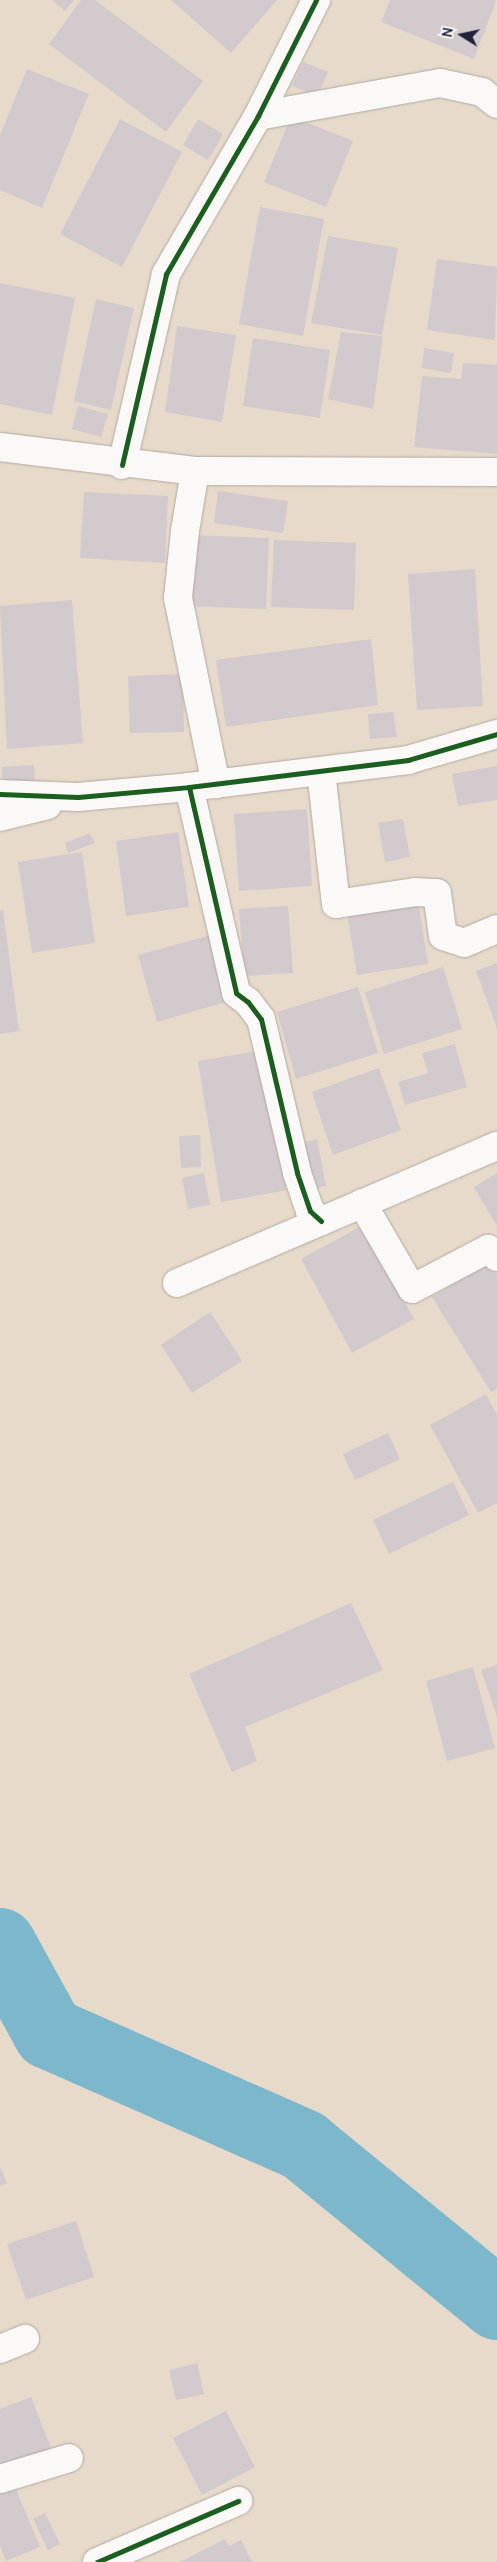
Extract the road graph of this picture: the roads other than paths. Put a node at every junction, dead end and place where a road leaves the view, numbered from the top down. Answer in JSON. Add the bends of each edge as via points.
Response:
{"nodes":[{"id":1,"x":316,"y":0,"type":"edge"},
{"id":2,"x":497,"y":104,"type":"edge"},
{"id":3,"x":258,"y":116,"type":"junction"},
{"id":4,"x":0,"y":447,"type":"edge"},
{"id":5,"x":122,"y":465,"type":"junction"},
{"id":6,"x":195,"y":471,"type":"junction"},
{"id":7,"x":497,"y":472,"type":"edge"},
{"id":8,"x":497,"y":734,"type":"edge"},
{"id":9,"x":321,"y":771,"type":"junction"},
{"id":10,"x":216,"y":784,"type":"junction"},
{"id":11,"x":189,"y":787,"type":"junction"},
{"id":12,"x":0,"y":794,"type":"edge"},
{"id":13,"x":78,"y":797,"type":"junction"},
{"id":14,"x":0,"y":817,"type":"edge"},
{"id":15,"x":497,"y":929,"type":"edge"},
{"id":16,"x":497,"y":1146,"type":"edge"},
{"id":17,"x":362,"y":1203,"type":"junction"},
{"id":18,"x":321,"y":1221,"type":"junction"},
{"id":19,"x":497,"y":1257,"type":"edge"},
{"id":20,"x":177,"y":1283,"type":"dead end"},
{"id":21,"x":26,"y":2339,"type":"dead end"},
{"id":22,"x":0,"y":2349,"type":"edge"},
{"id":23,"x":69,"y":2458,"type":"dead end"},
{"id":24,"x":0,"y":2479,"type":"edge"},
{"id":25,"x":238,"y":2501,"type":"dead end"},
{"id":26,"x":97,"y":2562,"type":"edge"}],
"edges":[{"from":1,"to":3,"type":"street"},
{"from":2,"to":3,"type":"street","via":[[482,92],[440,83]]},
{"from":3,"to":5,"type":"street","via":[[166,274]]},
{"from":4,"to":5,"type":"street"},
{"from":5,"to":6,"type":"street"},
{"from":6,"to":7,"type":"street"},
{"from":6,"to":10,"type":"street","via":[[178,598]]},
{"from":8,"to":9,"type":"street","via":[[408,760]]},
{"from":9,"to":10,"type":"street"},
{"from":9,"to":15,"type":"street","via":[[336,904],[415,892],[437,893],[444,936],[464,942]]},
{"from":10,"to":11,"type":"street"},
{"from":11,"to":13,"type":"street"},
{"from":11,"to":18,"type":"street","via":[[236,993],[261,1019],[296,1173],[310,1211]]},
{"from":12,"to":13,"type":"street"},
{"from":13,"to":14,"type":"street"},
{"from":16,"to":17,"type":"street"},
{"from":17,"to":18,"type":"street"},
{"from":17,"to":19,"type":"street","via":[[412,1289],[488,1249]]},
{"from":18,"to":20,"type":"street"},
{"from":21,"to":22,"type":"street"},
{"from":23,"to":24,"type":"street"},
{"from":25,"to":26,"type":"street"}]}
